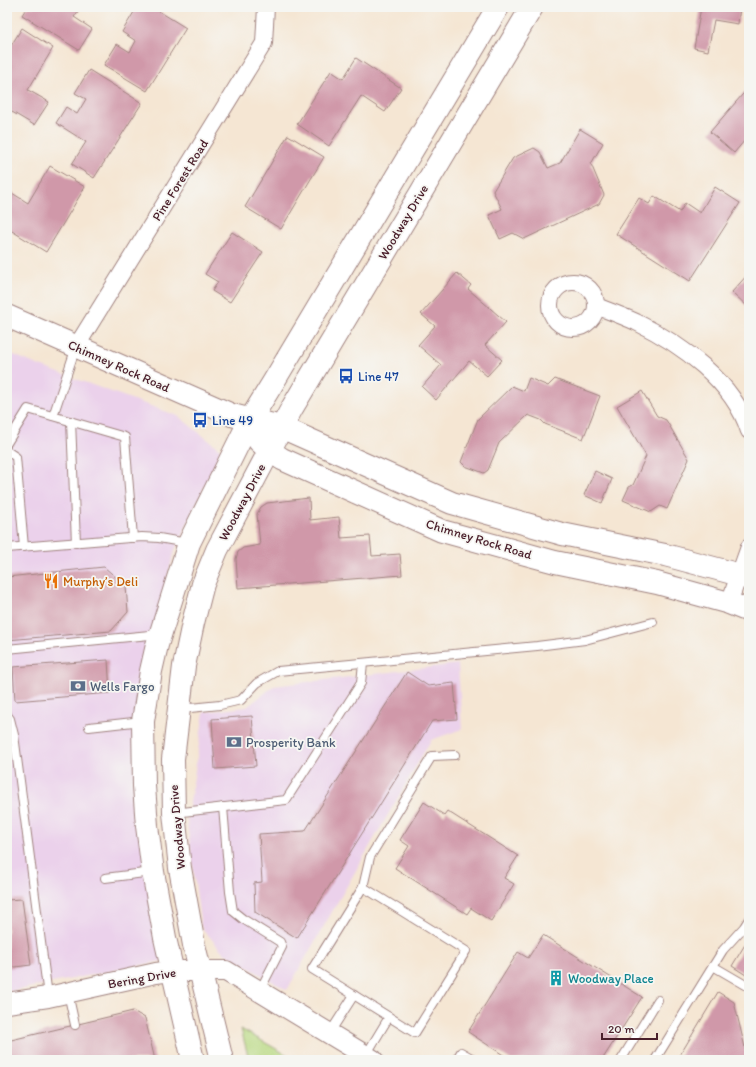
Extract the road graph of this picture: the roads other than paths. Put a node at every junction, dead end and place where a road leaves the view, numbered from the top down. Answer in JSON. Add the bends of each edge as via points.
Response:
{"nodes":[{"id":1,"x":266,"y":7,"type":"edge"},
{"id":2,"x":498,"y":7,"type":"edge"},
{"id":3,"x":532,"y":7,"type":"edge"},
{"id":4,"x":415,"y":146,"type":"junction"},
{"id":5,"x":440,"y":161,"type":"junction"},
{"id":6,"x":596,"y":306,"type":"dead end"},
{"id":7,"x":7,"y":316,"type":"edge"},
{"id":8,"x":76,"y":347,"type":"junction"},
{"id":9,"x":53,"y":416,"type":"junction"},
{"id":10,"x":71,"y":421,"type":"junction"},
{"id":11,"x":243,"y":421,"type":"junction"},
{"id":12,"x":281,"y":427,"type":"junction"},
{"id":13,"x":749,"y":431,"type":"edge"},
{"id":14,"x":7,"y":442,"type":"edge"},
{"id":15,"x":269,"y":450,"type":"junction"},
{"id":16,"x":7,"y":451,"type":"edge"},
{"id":17,"x":133,"y":538,"type":"junction"},
{"id":18,"x":76,"y":542,"type":"junction"},
{"id":19,"x":189,"y":543,"type":"junction"},
{"id":20,"x":24,"y":546,"type":"junction"},
{"id":21,"x":749,"y":547,"type":"edge"},
{"id":22,"x":7,"y":548,"type":"edge"},
{"id":23,"x":744,"y":577,"type":"edge"},
{"id":24,"x":730,"y":603,"type":"junction"},
{"id":25,"x":749,"y":611,"type":"edge"},
{"id":26,"x":654,"y":622,"type":"dead end"},
{"id":27,"x":160,"y":634,"type":"junction"},
{"id":28,"x":7,"y":649,"type":"edge"},
{"id":29,"x":363,"y":663,"type":"junction"},
{"id":30,"x":178,"y":709,"type":"junction"},
{"id":31,"x":7,"y":715,"type":"edge"},
{"id":32,"x":143,"y":721,"type":"junction"},
{"id":33,"x":89,"y":727,"type":"dead end"},
{"id":34,"x":455,"y":755,"type":"dead end"},
{"id":35,"x":223,"y":807,"type":"junction"},
{"id":36,"x":174,"y":813,"type":"junction"},
{"id":37,"x":153,"y":872,"type":"junction"},
{"id":38,"x":105,"y":878,"type":"dead end"},
{"id":39,"x":363,"y":887,"type":"junction"},
{"id":40,"x":749,"y":918,"type":"edge"},
{"id":41,"x":713,"y":966,"type":"junction"},
{"id":42,"x":172,"y":971,"type":"junction"},
{"id":43,"x":201,"y":971,"type":"junction"},
{"id":44,"x":749,"y":987,"type":"edge"},
{"id":45,"x":259,"y":991,"type":"junction"},
{"id":46,"x":67,"y":992,"type":"junction"},
{"id":47,"x":354,"y":995,"type":"junction"},
{"id":48,"x":48,"y":997,"type":"junction"},
{"id":49,"x":658,"y":1000,"type":"dead end"},
{"id":50,"x":7,"y":1003,"type":"edge"},
{"id":51,"x":390,"y":1017,"type":"junction"},
{"id":52,"x":75,"y":1025,"type":"dead end"},
{"id":53,"x":329,"y":1034,"type":"junction"},
{"id":54,"x":369,"y":1058,"type":"edge"},
{"id":55,"x":193,"y":1060,"type":"edge"},
{"id":56,"x":222,"y":1060,"type":"edge"},
{"id":57,"x":456,"y":1060,"type":"edge"},
{"id":58,"x":475,"y":1060,"type":"edge"},
{"id":59,"x":621,"y":1060,"type":"edge"},
{"id":60,"x":655,"y":1060,"type":"edge"}],
"edges":[{"from":1,"to":8,"type":"street","name":"Pine Forest Road","via":[[264,43]]},
{"from":2,"to":4,"type":"main road"},
{"from":3,"to":5,"type":"main road","name":"Woodway Drive"},
{"from":4,"to":5,"type":"main road"},
{"from":4,"to":11,"type":"main road"},
{"from":5,"to":12,"type":"main road","name":"Woodway Drive"},
{"from":6,"to":13,"type":"street","via":[[635,322],[676,345],[701,364],[734,400]]},
{"from":7,"to":8,"type":"main road","name":"Chimney Rock Road"},
{"from":8,"to":9,"type":"lane"},
{"from":8,"to":11,"type":"main road","name":"Chimney Rock Road"},
{"from":9,"to":10,"type":"lane"},
{"from":9,"to":14,"type":"lane","via":[[28,409]]},
{"from":10,"to":17,"type":"lane","via":[[124,436]]},
{"from":10,"to":18,"type":"lane"},
{"from":11,"to":12,"type":"main road","name":"Chimney Rock Road"},
{"from":11,"to":15,"type":"main road","name":"Chimney Rock Road"},
{"from":11,"to":19,"type":"main road"},
{"from":12,"to":15,"type":"main road","name":"Woodway Drive"},
{"from":12,"to":23,"type":"main road","name":"Chimney Rock Road","via":[[452,503],[562,534],[665,555]]},
{"from":15,"to":24,"type":"main road","name":"Chimney Rock Road","via":[[282,459],[442,530],[554,562],[657,583]]},
{"from":15,"to":30,"type":"main road","name":"Woodway Drive","via":[[217,550],[203,584],[184,666]]},
{"from":16,"to":20,"type":"lane","via":[[16,457]]},
{"from":17,"to":18,"type":"lane"},
{"from":17,"to":19,"type":"lane","via":[[159,538]]},
{"from":18,"to":20,"type":"lane"},
{"from":19,"to":27,"type":"main road"},
{"from":20,"to":22,"type":"lane"},
{"from":21,"to":23,"type":"street"},
{"from":23,"to":24,"type":"street"},
{"from":24,"to":25,"type":"main road","name":"Chimney Rock Road"},
{"from":26,"to":29,"type":"lane","via":[[585,640]]},
{"from":27,"to":28,"type":"lane"},
{"from":27,"to":32,"type":"main road"},
{"from":29,"to":30,"type":"lane","via":[[278,671],[257,683],[242,700]]},
{"from":29,"to":35,"type":"lane","via":[[361,683],[286,800]]},
{"from":30,"to":32,"type":"main road"},
{"from":30,"to":36,"type":"main road","name":"Woodway Drive","via":[[173,759]]},
{"from":31,"to":48,"type":"lane","via":[[14,735]]},
{"from":32,"to":33,"type":"lane"},
{"from":32,"to":37,"type":"main road","via":[[144,786]]},
{"from":34,"to":39,"type":"lane","via":[[432,756],[370,857]]},
{"from":35,"to":36,"type":"lane"},
{"from":35,"to":45,"type":"lane","via":[[233,911],[243,920],[280,942],[282,947]]},
{"from":36,"to":43,"type":"main road","name":"Woodway Drive","via":[[180,868]]},
{"from":37,"to":38,"type":"lane"},
{"from":37,"to":42,"type":"main road"},
{"from":39,"to":47,"type":"lane","via":[[312,969]]},
{"from":39,"to":51,"type":"lane","via":[[466,952],[415,1033]]},
{"from":40,"to":41,"type":"lane"},
{"from":41,"to":44,"type":"lane"},
{"from":41,"to":60,"type":"lane"},
{"from":42,"to":43,"type":"street","name":"Bering Drive"},
{"from":42,"to":46,"type":"street","name":"Bering Drive"},
{"from":42,"to":55,"type":"main road"},
{"from":43,"to":45,"type":"street","name":"Bering Drive","via":[[226,971]]},
{"from":43,"to":56,"type":"main road","name":"Woodway Drive"},
{"from":45,"to":53,"type":"street","name":"Bering Drive"},
{"from":46,"to":48,"type":"street","name":"Bering Drive"},
{"from":46,"to":52,"type":"lane"},
{"from":47,"to":51,"type":"lane"},
{"from":47,"to":53,"type":"lane"},
{"from":48,"to":50,"type":"street","name":"Bering Drive"},
{"from":49,"to":59,"type":"lane"},
{"from":51,"to":54,"type":"lane"},
{"from":53,"to":54,"type":"street","name":"Bering Drive"},
{"from":57,"to":58,"type":"lane","via":[[461,1052]]}]}
